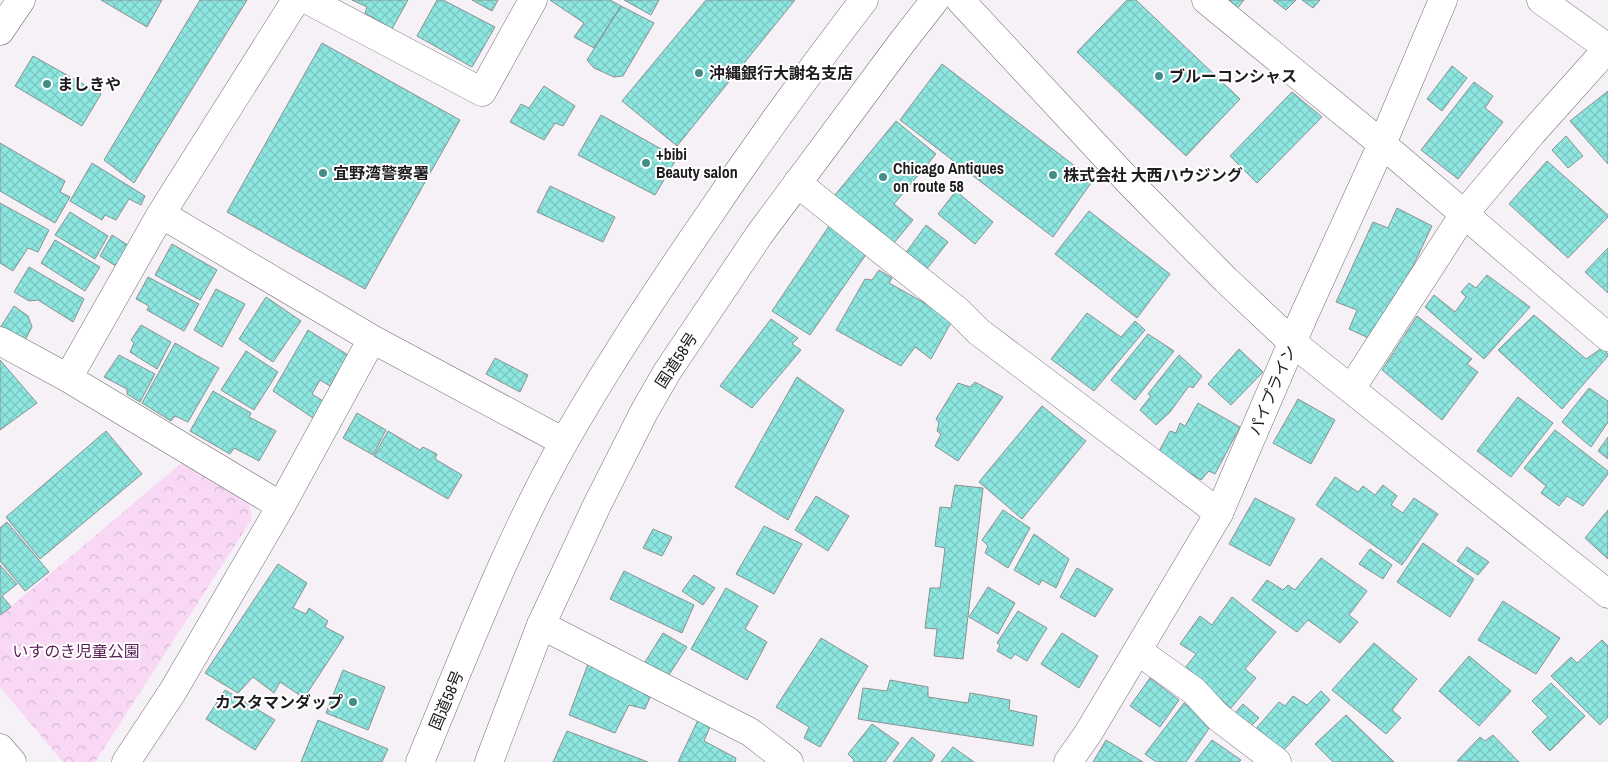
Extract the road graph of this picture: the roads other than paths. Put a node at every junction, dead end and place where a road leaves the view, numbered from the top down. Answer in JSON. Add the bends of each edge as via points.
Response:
{"nodes":[{"id":1,"x":20,"y":0,"type":"edge"},
{"id":2,"x":296,"y":0,"type":"edge"},
{"id":3,"x":308,"y":0,"type":"edge"},
{"id":4,"x":533,"y":0,"type":"edge"},
{"id":5,"x":864,"y":0,"type":"edge"},
{"id":6,"x":935,"y":0,"type":"edge"},
{"id":7,"x":960,"y":0,"type":"edge"},
{"id":8,"x":1206,"y":0,"type":"edge"},
{"id":9,"x":1442,"y":0,"type":"edge"},
{"id":10,"x":1542,"y":0,"type":"edge"},
{"id":11,"x":0,"y":31,"type":"edge"},
{"id":12,"x":1608,"y":48,"type":"edge"},
{"id":13,"x":1382,"y":144,"type":"junction"},
{"id":14,"x":797,"y":183,"type":"junction"},
{"id":15,"x":161,"y":214,"type":"junction"},
{"id":16,"x":1464,"y":214,"type":"junction"},
{"id":17,"x":1608,"y":337,"type":"edge"},
{"id":18,"x":372,"y":339,"type":"junction"},
{"id":19,"x":0,"y":341,"type":"edge"},
{"id":20,"x":1292,"y":343,"type":"junction"},
{"id":21,"x":68,"y":378,"type":"junction"},
{"id":22,"x":1351,"y":389,"type":"junction"},
{"id":23,"x":564,"y":442,"type":"junction"},
{"id":24,"x":281,"y":506,"type":"junction"},
{"id":25,"x":1219,"y":513,"type":"junction"},
{"id":26,"x":1608,"y":594,"type":"edge"},
{"id":27,"x":541,"y":624,"type":"junction"},
{"id":28,"x":1138,"y":651,"type":"junction"},
{"id":29,"x":0,"y":748,"type":"edge"},
{"id":30,"x":12,"y":762,"type":"edge"},
{"id":31,"x":126,"y":762,"type":"edge"},
{"id":32,"x":420,"y":762,"type":"edge"},
{"id":33,"x":489,"y":762,"type":"edge"},
{"id":34,"x":789,"y":762,"type":"edge"},
{"id":35,"x":1068,"y":762,"type":"edge"},
{"id":36,"x":1276,"y":762,"type":"edge"}],
"edges":[{"from":1,"to":11,"type":"main road"},
{"from":2,"to":15,"type":"main road"},
{"from":3,"to":4,"type":"main road","via":[[482,92]]},
{"from":5,"to":23,"type":"main road","name":"国道58号","via":[[744,163],[649,302]]},
{"from":6,"to":14,"type":"main road","name":"国道58号"},
{"from":7,"to":20,"type":"main road","via":[[1133,186]]},
{"from":8,"to":13,"type":"main road"},
{"from":9,"to":13,"type":"main road","name":"パイプライン"},
{"from":10,"to":12,"type":"main road"},
{"from":12,"to":16,"type":"main road"},
{"from":13,"to":16,"type":"main road"},
{"from":13,"to":20,"type":"main road","name":"パイプライン"},
{"from":14,"to":25,"type":"main road","via":[[958,311],[979,332]]},
{"from":14,"to":27,"type":"main road","name":"国道58号","via":[[667,372],[601,496]]},
{"from":15,"to":18,"type":"main road"},
{"from":15,"to":21,"type":"main road"},
{"from":16,"to":17,"type":"main road"},
{"from":16,"to":22,"type":"main road"},
{"from":18,"to":23,"type":"main road"},
{"from":18,"to":24,"type":"main road"},
{"from":19,"to":21,"type":"main road"},
{"from":20,"to":22,"type":"main road"},
{"from":20,"to":25,"type":"main road","name":"パイプライン"},
{"from":21,"to":24,"type":"main road"},
{"from":22,"to":26,"type":"main road"},
{"from":23,"to":32,"type":"main road","name":"国道58号","via":[[524,519]]},
{"from":24,"to":31,"type":"main road","via":[[173,691]]},
{"from":25,"to":28,"type":"main road","name":"パイプライン"},
{"from":27,"to":33,"type":"main road","name":"国道58号"},
{"from":27,"to":34,"type":"main road","via":[[750,732]]},
{"from":28,"to":35,"type":"main road","name":"パイプライン"},
{"from":28,"to":36,"type":"main road","via":[[1194,691],[1218,717]]},
{"from":29,"to":30,"type":"main road"}]}
